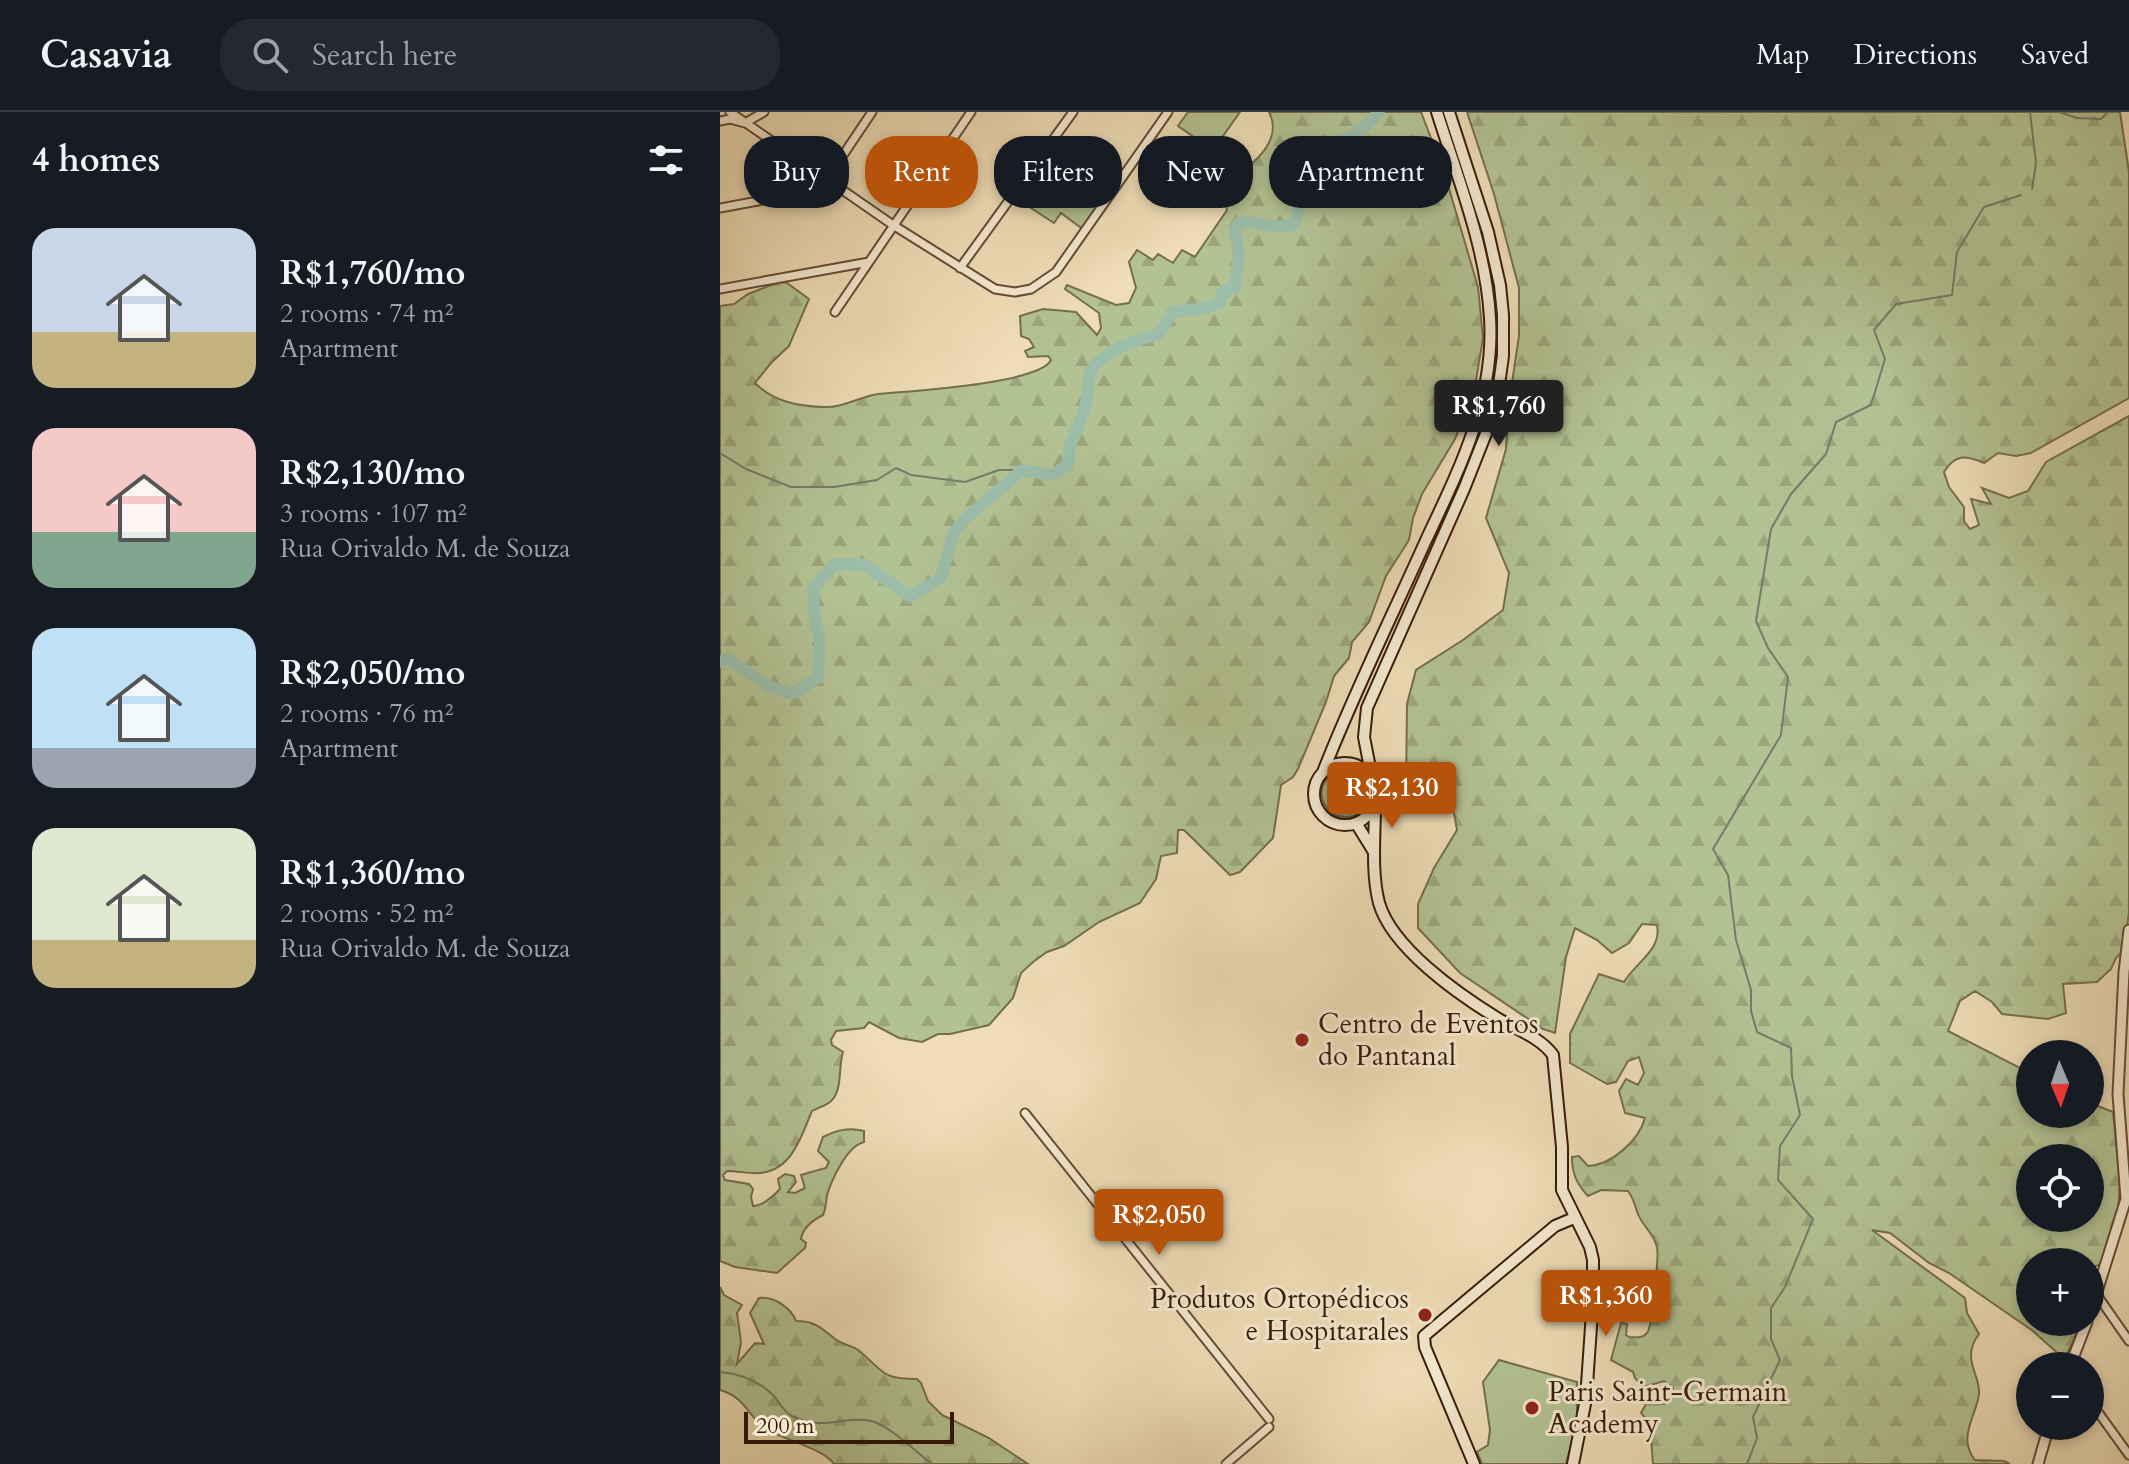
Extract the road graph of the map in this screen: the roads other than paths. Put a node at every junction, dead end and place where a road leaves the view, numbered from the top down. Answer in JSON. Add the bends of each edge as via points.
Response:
{"nodes":[{"id":1,"x":730,"y":112,"type":"edge"},
{"id":2,"x":764,"y":112,"type":"edge"},
{"id":3,"x":872,"y":112,"type":"edge"},
{"id":4,"x":971,"y":112,"type":"edge"},
{"id":5,"x":1073,"y":112,"type":"edge"},
{"id":6,"x":1168,"y":112,"type":"edge"},
{"id":7,"x":1437,"y":112,"type":"edge"},
{"id":8,"x":1449,"y":112,"type":"edge"},
{"id":9,"x":720,"y":121,"type":"edge"},
{"id":10,"x":745,"y":123,"type":"junction"},
{"id":11,"x":764,"y":136,"type":"edge"},
{"id":12,"x":849,"y":146,"type":"edge"},
{"id":13,"x":849,"y":194,"type":"edge"},
{"id":14,"x":744,"y":204,"type":"edge"},
{"id":15,"x":720,"y":208,"type":"edge"},
{"id":16,"x":893,"y":225,"type":"junction"},
{"id":17,"x":869,"y":262,"type":"junction"},
{"id":18,"x":960,"y":268,"type":"junction"},
{"id":19,"x":720,"y":289,"type":"edge"},
{"id":20,"x":835,"y":312,"type":"dead end"},
{"id":21,"x":1323,"y":772,"type":"junction"},
{"id":22,"x":1372,"y":778,"type":"junction"},
{"id":23,"x":1375,"y":804,"type":"junction"},
{"id":24,"x":1356,"y":823,"type":"junction"},
{"id":25,"x":1375,"y":855,"type":"junction"},
{"id":26,"x":2129,"y":930,"type":"edge"},
{"id":27,"x":1025,"y":1113,"type":"dead end"},
{"id":28,"x":2125,"y":1130,"type":"edge"},
{"id":29,"x":1564,"y":1199,"type":"junction"},
{"id":30,"x":2128,"y":1199,"type":"edge"},
{"id":31,"x":2123,"y":1212,"type":"junction"},
{"id":32,"x":1574,"y":1218,"type":"junction"},
{"id":33,"x":2129,"y":1221,"type":"edge"},
{"id":34,"x":1555,"y":1226,"type":"junction"},
{"id":35,"x":2104,"y":1273,"type":"edge"},
{"id":36,"x":2104,"y":1305,"type":"edge"},
{"id":37,"x":2129,"y":1341,"type":"edge"},
{"id":38,"x":2104,"y":1420,"type":"edge"},
{"id":39,"x":2045,"y":1440,"type":"edge"},
{"id":40,"x":2129,"y":1455,"type":"edge"},
{"id":41,"x":1226,"y":1464,"type":"edge"},
{"id":42,"x":1474,"y":1464,"type":"edge"},
{"id":43,"x":1573,"y":1464,"type":"edge"},
{"id":44,"x":2038,"y":1464,"type":"edge"}],
"edges":[{"from":1,"to":10,"type":"street"},
{"from":2,"to":10,"type":"street"},
{"from":3,"to":12,"type":"street"},
{"from":4,"to":16,"type":"street"},
{"from":5,"to":18,"type":"street"},
{"from":6,"to":18,"type":"street","via":[[1056,272],[1031,289],[1015,292],[995,289]]},
{"from":7,"to":21,"type":"main road","via":[[1488,290],[1490,361],[1485,394],[1453,482]]},
{"from":8,"to":22,"type":"main road","via":[[1497,270],[1503,356],[1487,431],[1367,708],[1364,737]]},
{"from":9,"to":10,"type":"street"},
{"from":10,"to":11,"type":"street"},
{"from":13,"to":16,"type":"street"},
{"from":14,"to":15,"type":"street"},
{"from":16,"to":17,"type":"street"},
{"from":16,"to":18,"type":"street"},
{"from":17,"to":19,"type":"street"},
{"from":17,"to":20,"type":"street"},
{"from":21,"to":22,"type":"main road","via":[[1349,763]]},
{"from":21,"to":24,"type":"main road","via":[[1314,793],[1320,813],[1338,825]]},
{"from":22,"to":23,"type":"main road"},
{"from":23,"to":24,"type":"main road"},
{"from":23,"to":25,"type":"main road"},
{"from":24,"to":25,"type":"main road"},
{"from":25,"to":29,"type":"main road","via":[[1379,904],[1404,944],[1456,989],[1547,1046],[1553,1055]]},
{"from":26,"to":28,"type":"street","via":[[2118,1094]]},
{"from":27,"to":41,"type":"street","via":[[1269,1423]]},
{"from":28,"to":30,"type":"street"},
{"from":29,"to":32,"type":"main road"},
{"from":29,"to":34,"type":"main road"},
{"from":30,"to":31,"type":"street"},
{"from":31,"to":33,"type":"street"},
{"from":31,"to":35,"type":"street"},
{"from":32,"to":34,"type":"main road"},
{"from":32,"to":43,"type":"main road","via":[[1590,1247],[1593,1272],[1585,1412]]},
{"from":34,"to":42,"type":"main road","via":[[1424,1336]]},
{"from":36,"to":37,"type":"street"},
{"from":38,"to":40,"type":"street"},
{"from":39,"to":44,"type":"street"}]}
